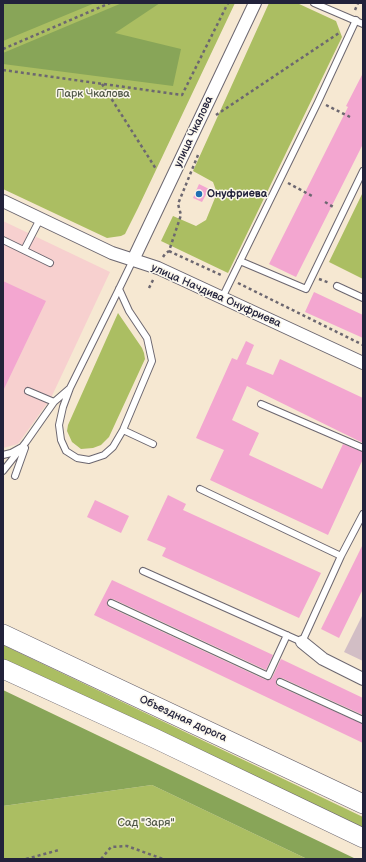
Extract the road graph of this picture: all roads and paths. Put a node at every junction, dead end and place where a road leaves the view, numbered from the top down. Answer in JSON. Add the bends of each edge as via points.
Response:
{"nodes":[{"id":1,"x":110,"y":3,"type":"edge"},
{"id":2,"x":228,"y":3,"type":"edge"},
{"id":3,"x":255,"y":3,"type":"edge"},
{"id":4,"x":314,"y":3,"type":"edge"},
{"id":5,"x":358,"y":3,"type":"edge"},
{"id":6,"x":353,"y":17,"type":"junction"},
{"id":7,"x":363,"y":24,"type":"edge"},
{"id":8,"x":3,"y":49,"type":"edge"},
{"id":9,"x":3,"y":70,"type":"edge"},
{"id":10,"x":102,"y":84,"type":"junction"},
{"id":11,"x":318,"y":102,"type":"junction"},
{"id":12,"x":215,"y":115,"type":"dead end"},
{"id":13,"x":350,"y":117,"type":"dead end"},
{"id":14,"x":199,"y":152,"type":"dead end"},
{"id":15,"x":156,"y":169,"type":"dead end"},
{"id":16,"x":363,"y":171,"type":"edge"},
{"id":17,"x":280,"y":179,"type":"junction"},
{"id":18,"x":312,"y":196,"type":"dead end"},
{"id":19,"x":3,"y":201,"type":"edge"},
{"id":20,"x":40,"y":219,"type":"junction"},
{"id":21,"x":3,"y":240,"type":"edge"},
{"id":22,"x":24,"y":250,"type":"junction"},
{"id":23,"x":169,"y":251,"type":"junction"},
{"id":24,"x":165,"y":254,"type":"dead end"},
{"id":25,"x":133,"y":260,"type":"junction"},
{"id":26,"x":240,"y":261,"type":"junction"},
{"id":27,"x":50,"y":263,"type":"dead end"},
{"id":28,"x":311,"y":276,"type":"junction"},
{"id":29,"x":230,"y":280,"type":"junction"},
{"id":30,"x":337,"y":286,"type":"joint"},
{"id":31,"x":119,"y":288,"type":"junction"},
{"id":32,"x":222,"y":298,"type":"junction"},
{"id":33,"x":363,"y":298,"type":"edge"},
{"id":34,"x":363,"y":345,"type":"edge"},
{"id":35,"x":363,"y":363,"type":"edge"},
{"id":36,"x":70,"y":388,"type":"junction"},
{"id":37,"x":28,"y":391,"type":"dead end"},
{"id":38,"x":54,"y":402,"type":"junction"},
{"id":39,"x":261,"y":404,"type":"dead end"},
{"id":40,"x":123,"y":430,"type":"junction"},
{"id":41,"x":26,"y":442,"type":"junction"},
{"id":42,"x":153,"y":444,"type":"dead end"},
{"id":43,"x":363,"y":448,"type":"edge"},
{"id":44,"x":3,"y":456,"type":"edge"},
{"id":45,"x":3,"y":471,"type":"edge"},
{"id":46,"x":15,"y":476,"type":"dead end"},
{"id":47,"x":200,"y":489,"type":"dead end"},
{"id":48,"x":363,"y":514,"type":"edge"},
{"id":49,"x":341,"y":556,"type":"junction"},
{"id":50,"x":143,"y":571,"type":"dead end"},
{"id":51,"x":112,"y":603,"type":"dead end"},
{"id":52,"x":3,"y":634,"type":"edge"},
{"id":53,"x":287,"y":635,"type":"junction"},
{"id":54,"x":302,"y":642,"type":"junction"},
{"id":55,"x":3,"y":669,"type":"edge"},
{"id":56,"x":363,"y":679,"type":"edge"},
{"id":57,"x":280,"y":682,"type":"dead end"},
{"id":58,"x":363,"y":720,"type":"edge"},
{"id":59,"x":363,"y":804,"type":"edge"},
{"id":60,"x":363,"y":838,"type":"edge"},
{"id":61,"x":59,"y":850,"type":"dead end"},
{"id":62,"x":26,"y":859,"type":"edge"},
{"id":63,"x":101,"y":859,"type":"edge"},
{"id":64,"x":163,"y":859,"type":"edge"}],
"edges":[{"from":1,"to":8,"type":"path"},
{"from":2,"to":10,"type":"path","via":[[182,96]]},
{"from":3,"to":25,"type":"street","name":"улица Чкалова"},
{"from":4,"to":6,"type":"lane"},
{"from":5,"to":6,"type":"path"},
{"from":6,"to":7,"type":"lane"},
{"from":6,"to":11,"type":"lane"},
{"from":6,"to":12,"type":"path","via":[[346,29]]},
{"from":9,"to":10,"type":"path"},
{"from":10,"to":15,"type":"path"},
{"from":11,"to":13,"type":"path"},
{"from":11,"to":17,"type":"lane"},
{"from":14,"to":23,"type":"path","via":[[178,204],[181,215]]},
{"from":16,"to":28,"type":"lane"},
{"from":17,"to":18,"type":"path"},
{"from":17,"to":26,"type":"lane"},
{"from":19,"to":20,"type":"street","name":"улица Начдива Онуфриева"},
{"from":20,"to":22,"type":"lane"},
{"from":20,"to":25,"type":"street","name":"улица Начдива Онуфриева","via":[[112,253]]},
{"from":21,"to":22,"type":"lane"},
{"from":22,"to":27,"type":"lane"},
{"from":23,"to":24,"type":"path"},
{"from":23,"to":29,"type":"path"},
{"from":25,"to":31,"type":"lane"},
{"from":25,"to":32,"type":"street","name":"улица Начдива Онуфриева","via":[[158,268]]},
{"from":26,"to":28,"type":"lane","via":[[306,289]]},
{"from":26,"to":29,"type":"lane"},
{"from":28,"to":30,"type":"path"},
{"from":29,"to":32,"type":"lane"},
{"from":29,"to":34,"type":"path"},
{"from":30,"to":33,"type":"lane"},
{"from":31,"to":36,"type":"lane"},
{"from":31,"to":40,"type":"lane","via":[[129,311],[147,338],[152,361]]},
{"from":32,"to":35,"type":"street","name":"улица Начдива Онуфриева"},
{"from":36,"to":38,"type":"lane"},
{"from":36,"to":40,"type":"lane","via":[[59,425],[66,451],[77,458],[89,460],[104,455],[113,447]]},
{"from":37,"to":38,"type":"lane"},
{"from":38,"to":41,"type":"lane"},
{"from":39,"to":43,"type":"lane"},
{"from":40,"to":42,"type":"lane"},
{"from":41,"to":44,"type":"lane","via":[[17,450]]},
{"from":41,"to":45,"type":"lane"},
{"from":41,"to":46,"type":"lane"},
{"from":47,"to":49,"type":"lane"},
{"from":48,"to":49,"type":"lane"},
{"from":49,"to":54,"type":"lane"},
{"from":50,"to":53,"type":"lane"},
{"from":51,"to":53,"type":"lane","via":[[268,676]]},
{"from":52,"to":59,"type":"main road","name":"Объездная дорога"},
{"from":53,"to":54,"type":"lane"},
{"from":54,"to":56,"type":"street","via":[[323,659]]},
{"from":55,"to":60,"type":"main road"},
{"from":57,"to":58,"type":"lane"},
{"from":61,"to":62,"type":"path"},
{"from":63,"to":64,"type":"path","via":[[111,847],[127,846]]}]}
